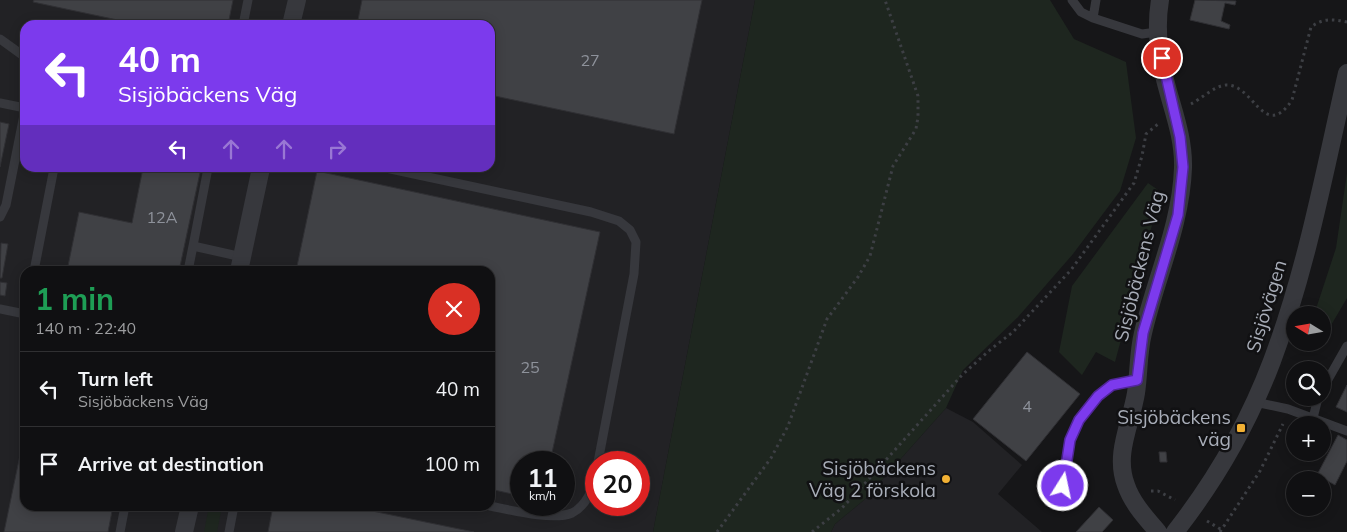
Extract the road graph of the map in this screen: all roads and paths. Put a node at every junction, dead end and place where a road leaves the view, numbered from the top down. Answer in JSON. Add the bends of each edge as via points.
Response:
{"nodes":[{"id":1,"x":248,"y":0,"type":"edge"},
{"id":2,"x":297,"y":0,"type":"edge"},
{"id":3,"x":885,"y":0,"type":"edge"},
{"id":4,"x":1072,"y":0,"type":"edge"},
{"id":5,"x":1096,"y":0,"type":"edge"},
{"id":6,"x":1160,"y":0,"type":"edge"},
{"id":7,"x":1093,"y":18,"type":"junction"},
{"id":8,"x":244,"y":20,"type":"edge"},
{"id":9,"x":292,"y":20,"type":"edge"},
{"id":10,"x":1347,"y":22,"type":"edge"},
{"id":11,"x":1157,"y":32,"type":"junction"},
{"id":12,"x":0,"y":39,"type":"edge"},
{"id":13,"x":20,"y":53,"type":"edge"},
{"id":14,"x":1347,"y":72,"type":"edge"},
{"id":15,"x":0,"y":103,"type":"edge"},
{"id":16,"x":20,"y":108,"type":"edge"},
{"id":17,"x":1175,"y":112,"type":"junction"},
{"id":18,"x":20,"y":134,"type":"edge"},
{"id":19,"x":53,"y":172,"type":"edge"},
{"id":20,"x":207,"y":172,"type":"edge"},
{"id":21,"x":260,"y":172,"type":"edge"},
{"id":22,"x":405,"y":172,"type":"edge"},
{"id":23,"x":0,"y":217,"type":"edge"},
{"id":24,"x":193,"y":246,"type":"junction"},
{"id":25,"x":241,"y":264,"type":"edge"},
{"id":26,"x":35,"y":266,"type":"edge"},
{"id":27,"x":189,"y":266,"type":"edge"},
{"id":28,"x":0,"y":309,"type":"edge"},
{"id":29,"x":20,"y":313,"type":"edge"},
{"id":30,"x":1347,"y":346,"type":"edge"},
{"id":31,"x":1331,"y":374,"type":"edge"},
{"id":32,"x":1137,"y":380,"type":"junction"},
{"id":33,"x":1255,"y":402,"type":"junction"},
{"id":34,"x":1288,"y":406,"type":"edge"},
{"id":35,"x":1288,"y":409,"type":"junction"},
{"id":36,"x":1307,"y":416,"type":"edge"},
{"id":37,"x":1331,"y":425,"type":"edge"},
{"id":38,"x":1347,"y":431,"type":"edge"},
{"id":39,"x":600,"y":451,"type":"edge"},
{"id":40,"x":585,"y":500,"type":"edge"},
{"id":41,"x":1060,"y":504,"type":"dead end"},
{"id":42,"x":495,"y":507,"type":"edge"},
{"id":43,"x":124,"y":511,"type":"edge"},
{"id":44,"x":189,"y":511,"type":"edge"},
{"id":45,"x":233,"y":511,"type":"edge"},
{"id":46,"x":120,"y":532,"type":"edge"},
{"id":47,"x":184,"y":532,"type":"edge"},
{"id":48,"x":228,"y":532,"type":"edge"},
{"id":49,"x":717,"y":532,"type":"edge"},
{"id":50,"x":812,"y":532,"type":"edge"},
{"id":51,"x":1158,"y":532,"type":"edge"},
{"id":52,"x":1175,"y":532,"type":"edge"},
{"id":53,"x":1220,"y":532,"type":"edge"}],
"edges":[{"from":1,"to":8,"type":"lane"},
{"from":2,"to":9,"type":"street"},
{"from":3,"to":49,"type":"path","via":[[918,96],[916,129],[893,166],[870,256],[827,320],[788,426],[771,458]]},
{"from":4,"to":7,"type":"lane","via":[[1081,12]]},
{"from":5,"to":7,"type":"lane"},
{"from":6,"to":11,"type":"street","name":"Sisjöbäckens Väg"},
{"from":7,"to":11,"type":"lane","via":[[1142,34]]},
{"from":10,"to":17,"type":"path","via":[[1320,20],[1311,27],[1292,100],[1278,115],[1269,116],[1239,89],[1226,85]]},
{"from":11,"to":17,"type":"street","name":"Sisjöbäckens Väg"},
{"from":12,"to":13,"type":"lane"},
{"from":14,"to":33,"type":"street","name":"Sisjövägen","via":[[1290,306]]},
{"from":15,"to":16,"type":"lane"},
{"from":17,"to":32,"type":"street","name":"Sisjöbäckens Väg","via":[[1183,167],[1178,215],[1143,333]]},
{"from":17,"to":50,"type":"path","via":[[1146,134],[1134,183],[1071,270],[1013,332],[962,375],[853,496]]},
{"from":18,"to":23,"type":"lane","via":[[6,204]]},
{"from":19,"to":26,"type":"lane"},
{"from":20,"to":24,"type":"lane"},
{"from":21,"to":25,"type":"street"},
{"from":22,"to":39,"type":"lane","via":[[591,212],[619,221],[630,230],[636,242],[634,274]]},
{"from":24,"to":25,"type":"lane"},
{"from":24,"to":27,"type":"lane"},
{"from":28,"to":29,"type":"lane"},
{"from":30,"to":31,"type":"lane"},
{"from":32,"to":41,"type":"lane","via":[[1112,385],[1098,396],[1079,420],[1070,440]]},
{"from":32,"to":51,"type":"street","name":"Sisjöbäckens Väg","via":[[1123,442],[1122,466],[1125,484],[1133,501]]},
{"from":33,"to":35,"type":"lane"},
{"from":33,"to":52,"type":"street","name":"Sisjövägen","via":[[1192,511]]},
{"from":34,"to":35,"type":"path"},
{"from":35,"to":36,"type":"lane"},
{"from":35,"to":53,"type":"path","via":[[1260,471]]},
{"from":37,"to":38,"type":"lane"},
{"from":40,"to":42,"type":"lane","via":[[572,513],[556,516]]},
{"from":43,"to":46,"type":"lane"},
{"from":44,"to":47,"type":"street"},
{"from":45,"to":48,"type":"lane"}]}
